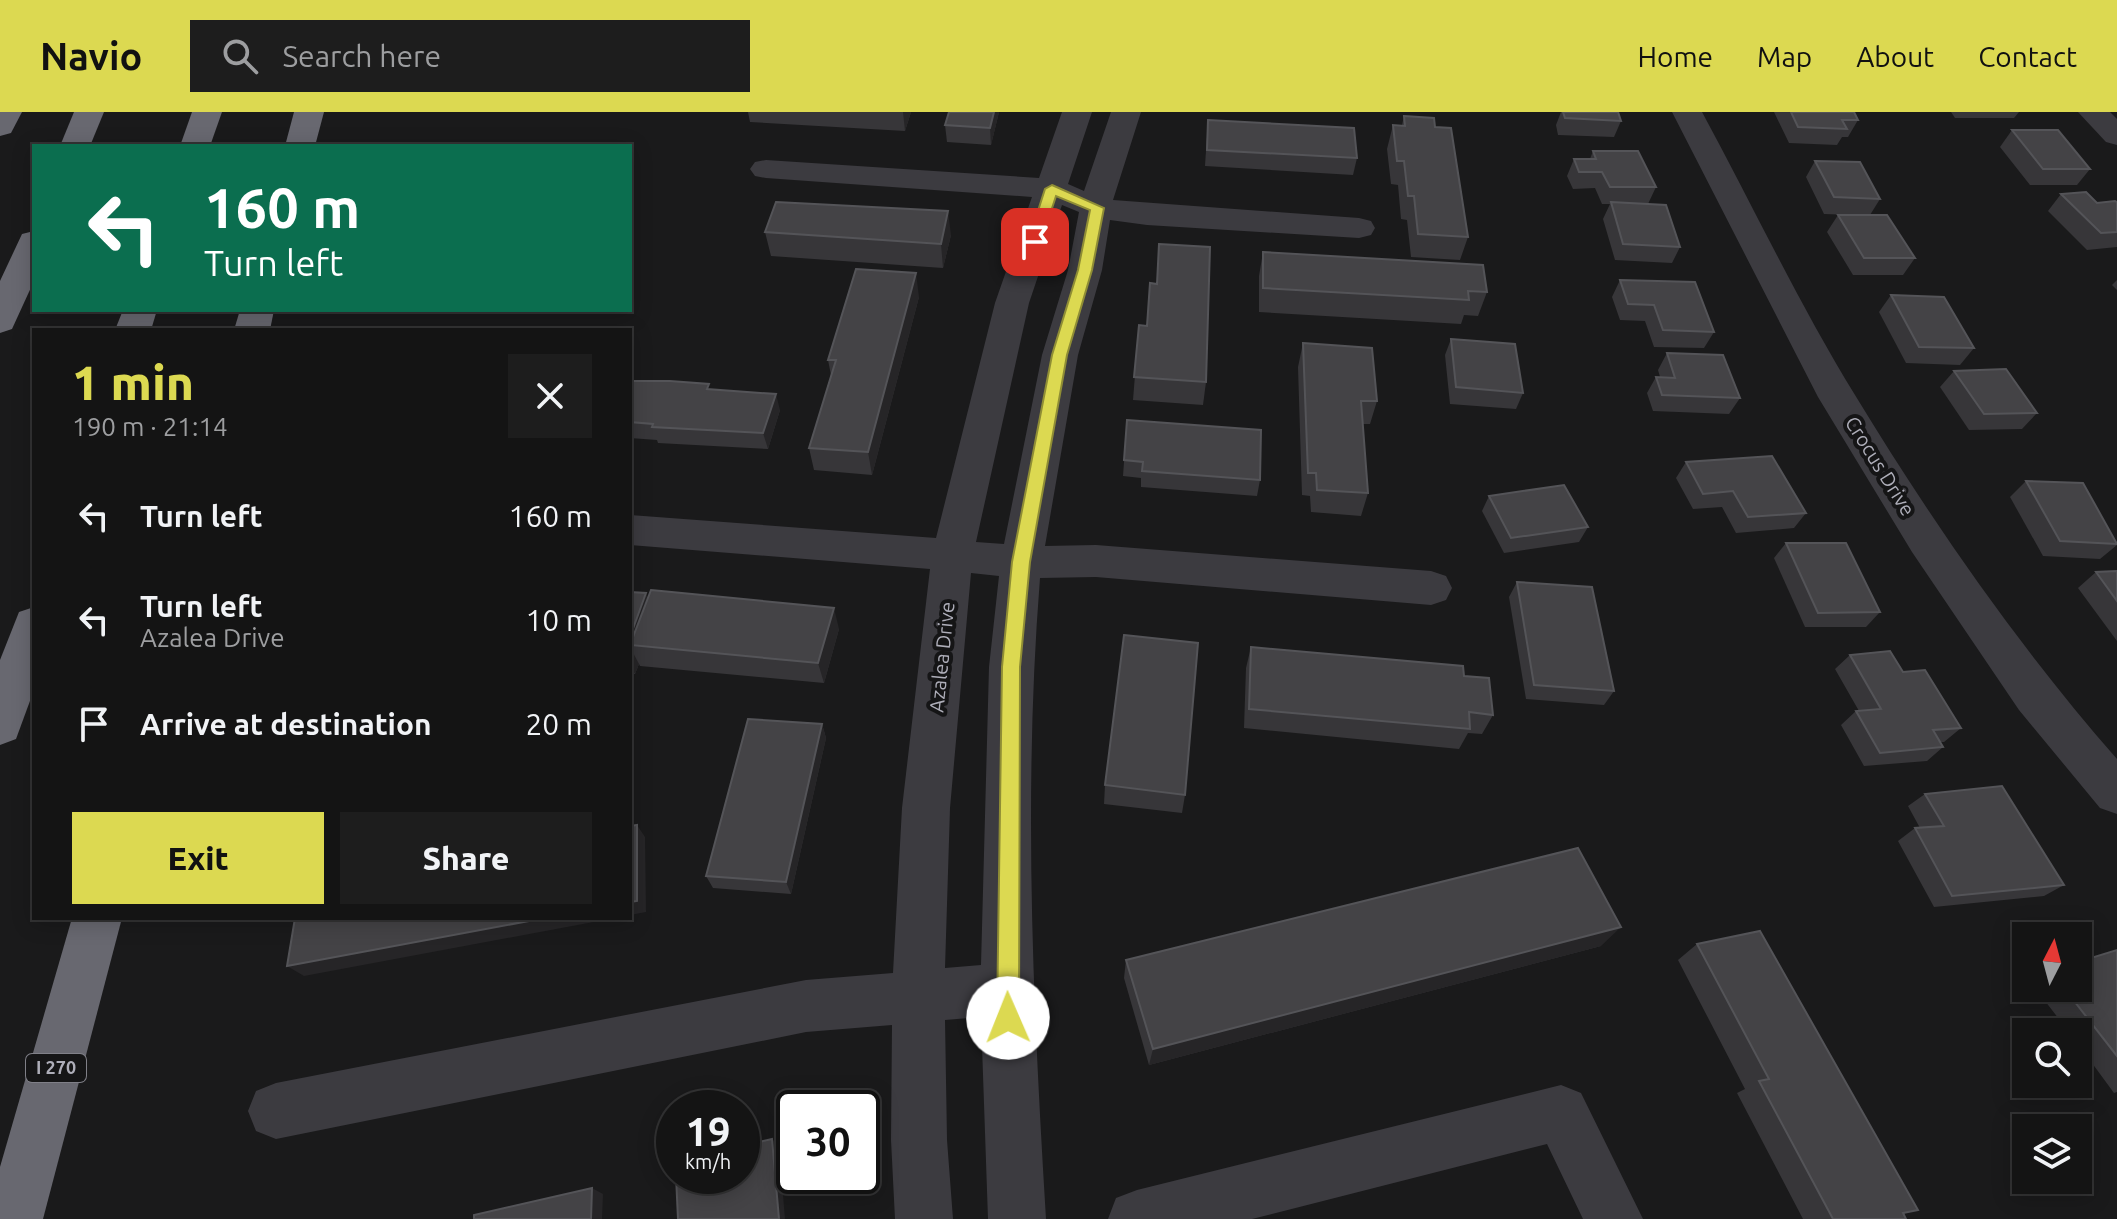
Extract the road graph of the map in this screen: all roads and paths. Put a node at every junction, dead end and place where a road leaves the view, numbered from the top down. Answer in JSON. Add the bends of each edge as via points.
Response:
{"nodes":[{"id":1,"x":7,"y":112,"type":"edge"},
{"id":2,"x":89,"y":112,"type":"edge"},
{"id":3,"x":207,"y":112,"type":"edge"},
{"id":4,"x":307,"y":112,"type":"edge"},
{"id":5,"x":1077,"y":112,"type":"edge"},
{"id":6,"x":1126,"y":112,"type":"edge"},
{"id":7,"x":1687,"y":112,"type":"edge"},
{"id":8,"x":2093,"y":112,"type":"edge"},
{"id":9,"x":0,"y":127,"type":"edge"},
{"id":10,"x":2117,"y":136,"type":"edge"},
{"id":11,"x":76,"y":144,"type":"edge"},
{"id":12,"x":196,"y":144,"type":"edge"},
{"id":13,"x":300,"y":144,"type":"edge"},
{"id":14,"x":766,"y":169,"type":"dead end"},
{"id":15,"x":1052,"y":189,"type":"junction"},
{"id":16,"x":1097,"y":208,"type":"junction"},
{"id":17,"x":1359,"y":228,"type":"dead end"},
{"id":18,"x":32,"y":246,"type":"edge"},
{"id":19,"x":0,"y":321,"type":"edge"},
{"id":20,"x":632,"y":530,"type":"edge"},
{"id":21,"x":952,"y":557,"type":"junction"},
{"id":22,"x":1021,"y":562,"type":"junction"},
{"id":23,"x":1431,"y":588,"type":"dead end"},
{"id":24,"x":32,"y":630,"type":"edge"},
{"id":25,"x":0,"y":725,"type":"edge"},
{"id":26,"x":2117,"y":793,"type":"edge"},
{"id":27,"x":96,"y":920,"type":"edge"},
{"id":28,"x":1006,"y":989,"type":"junction"},
{"id":29,"x":918,"y":995,"type":"junction"},
{"id":30,"x":276,"y":1111,"type":"dead end"},
{"id":31,"x":14,"y":1219,"type":"edge"},
{"id":32,"x":924,"y":1219,"type":"edge"},
{"id":33,"x":1017,"y":1219,"type":"edge"},
{"id":34,"x":1137,"y":1219,"type":"edge"},
{"id":35,"x":1614,"y":1219,"type":"edge"}],
"edges":[{"from":1,"to":9,"type":"highway"},
{"from":2,"to":11,"type":"highway"},
{"from":3,"to":12,"type":"highway"},
{"from":4,"to":13,"type":"highway"},
{"from":5,"to":15,"type":"street","name":"Azalea Drive"},
{"from":6,"to":16,"type":"street"},
{"from":7,"to":26,"type":"street","name":"Crocus Drive","via":[[1837,397],[1926,541],[2035,697]]},
{"from":8,"to":10,"type":"street"},
{"from":14,"to":15,"type":"street"},
{"from":15,"to":16,"type":"street"},
{"from":15,"to":21,"type":"street","name":"Azalea Drive","via":[[1012,303]]},
{"from":16,"to":17,"type":"street"},
{"from":16,"to":22,"type":"street","via":[[1060,355]]},
{"from":18,"to":19,"type":"highway"},
{"from":20,"to":21,"type":"street"},
{"from":21,"to":22,"type":"street"},
{"from":21,"to":29,"type":"street","name":"Azalea Drive","via":[[926,808]]},
{"from":22,"to":23,"type":"street","via":[[1096,561]]},
{"from":22,"to":28,"type":"street","via":[[1011,667]]},
{"from":24,"to":25,"type":"highway"},
{"from":27,"to":31,"type":"highway","number":"I 270"},
{"from":28,"to":29,"type":"street"},
{"from":28,"to":33,"type":"street"},
{"from":29,"to":30,"type":"street","via":[[806,1006]]},
{"from":29,"to":32,"type":"street","name":"Azalea Drive"},
{"from":34,"to":35,"type":"street","via":[[1561,1113]]}]}
